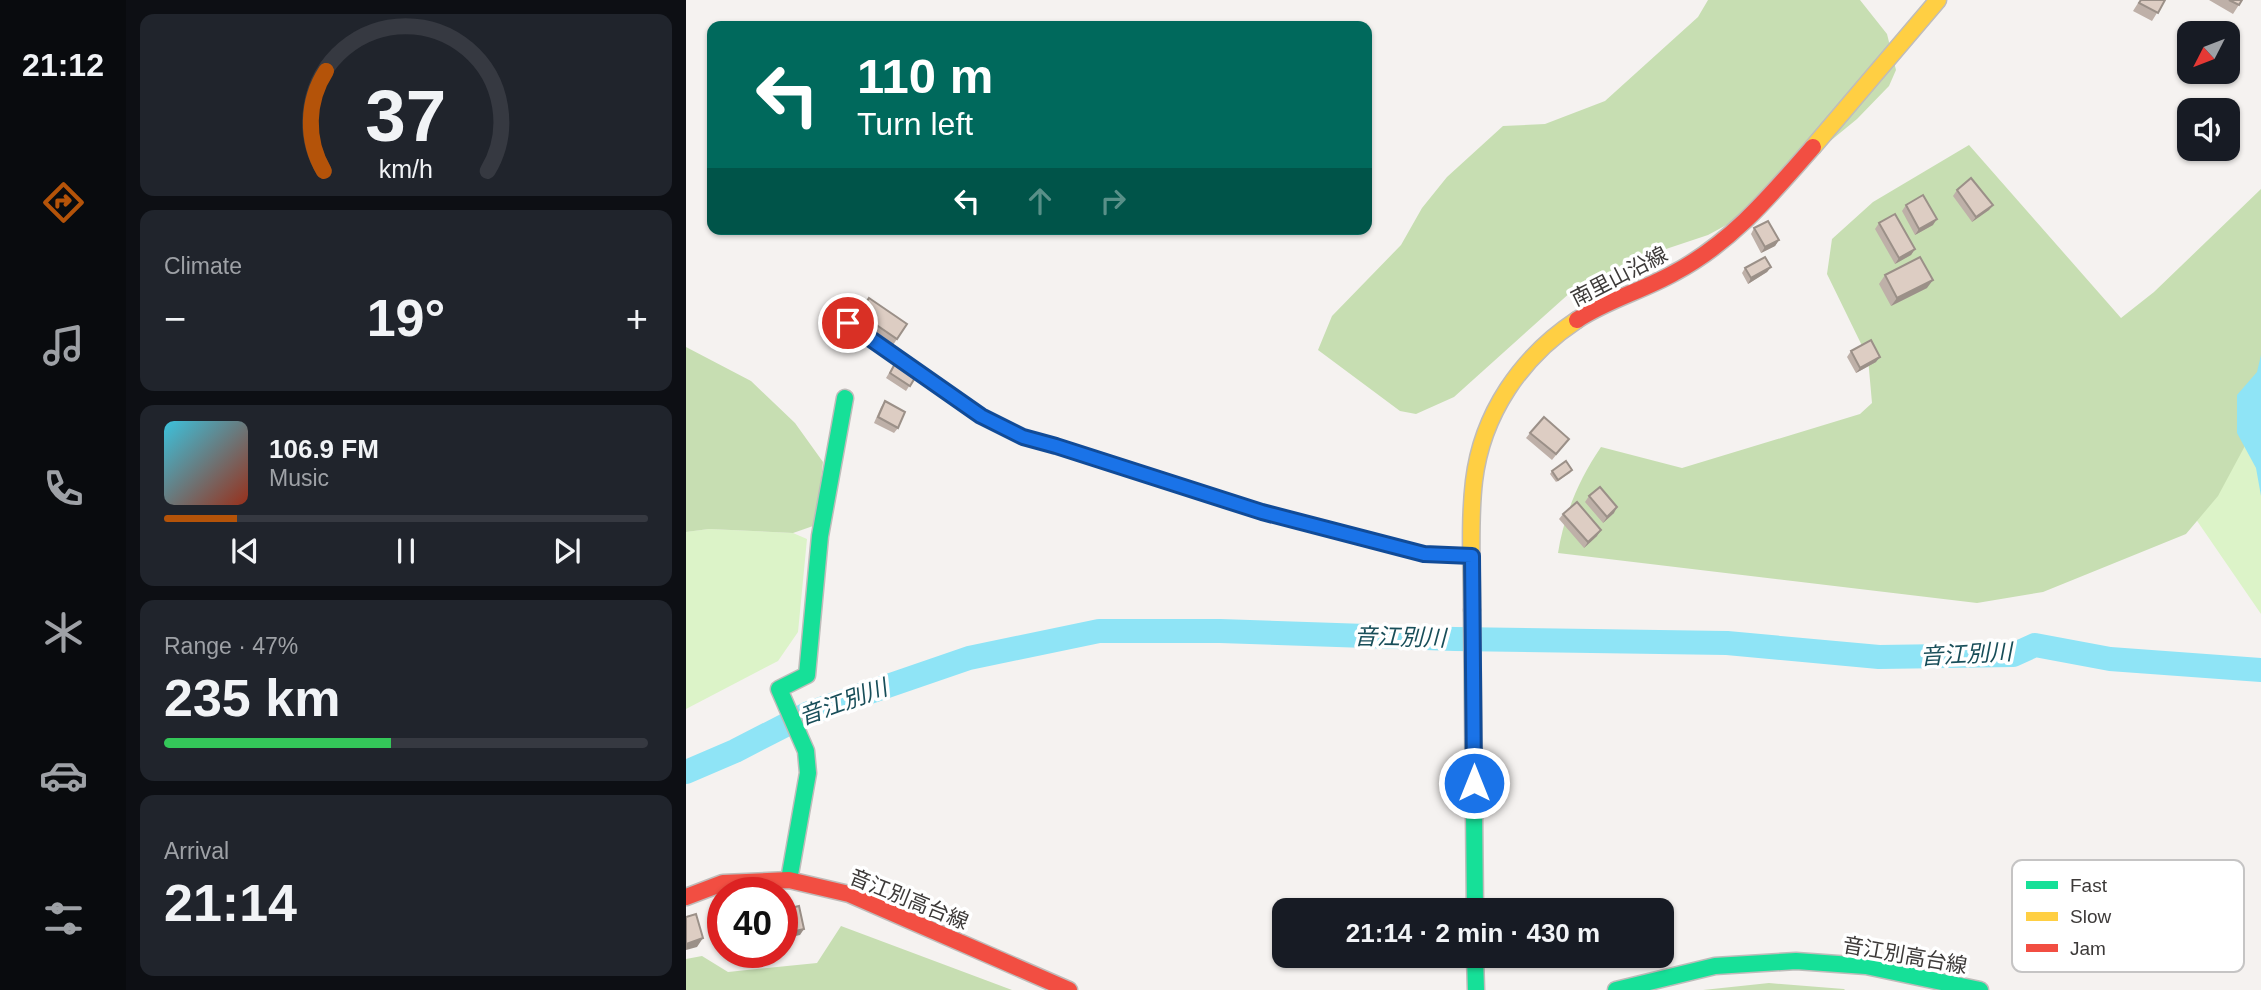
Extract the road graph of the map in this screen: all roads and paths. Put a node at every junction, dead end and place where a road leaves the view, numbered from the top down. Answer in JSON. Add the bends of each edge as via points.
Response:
{"nodes":[{"id":1,"x":1938,"y":0,"type":"edge"},
{"id":2,"x":848,"y":323,"type":"dead end"},
{"id":3,"x":845,"y":398,"type":"dead end"},
{"id":4,"x":1472,"y":556,"type":"junction"},
{"id":5,"x":790,"y":877,"type":"edge"},
{"id":6,"x":798,"y":882,"type":"edge"},
{"id":7,"x":707,"y":889,"type":"edge"},
{"id":8,"x":686,"y":897,"type":"edge"},
{"id":9,"x":1475,"y":898,"type":"edge"},
{"id":10,"x":1475,"y":968,"type":"edge"},
{"id":11,"x":1069,"y":990,"type":"edge"},
{"id":12,"x":1476,"y":990,"type":"edge"},
{"id":13,"x":1616,"y":990,"type":"edge"},
{"id":14,"x":1980,"y":990,"type":"edge"}],
"edges":[{"from":1,"to":4,"type":"street","name":"南里山沿線","via":[[1768,199],[1717,247],[1672,274],[1595,308],[1557,333],[1522,366],[1498,404],[1483,442],[1474,481]]},
{"from":2,"to":4,"type":"lane","via":[[981,416],[1023,437],[1262,512],[1424,554]]},
{"from":3,"to":5,"type":"street","via":[[830,461],[807,675],[779,689],[806,751],[808,773]]},
{"from":4,"to":9,"type":"street","name":"南里山沿線"},
{"from":6,"to":11,"type":"street","name":"音江別高台線","via":[[849,894]]},
{"from":7,"to":8,"type":"street","name":"音江別高台線"},
{"from":10,"to":12,"type":"street"},
{"from":13,"to":14,"type":"street","name":"音江別高台線","via":[[1715,966],[1796,961],[1866,966]]}]}
